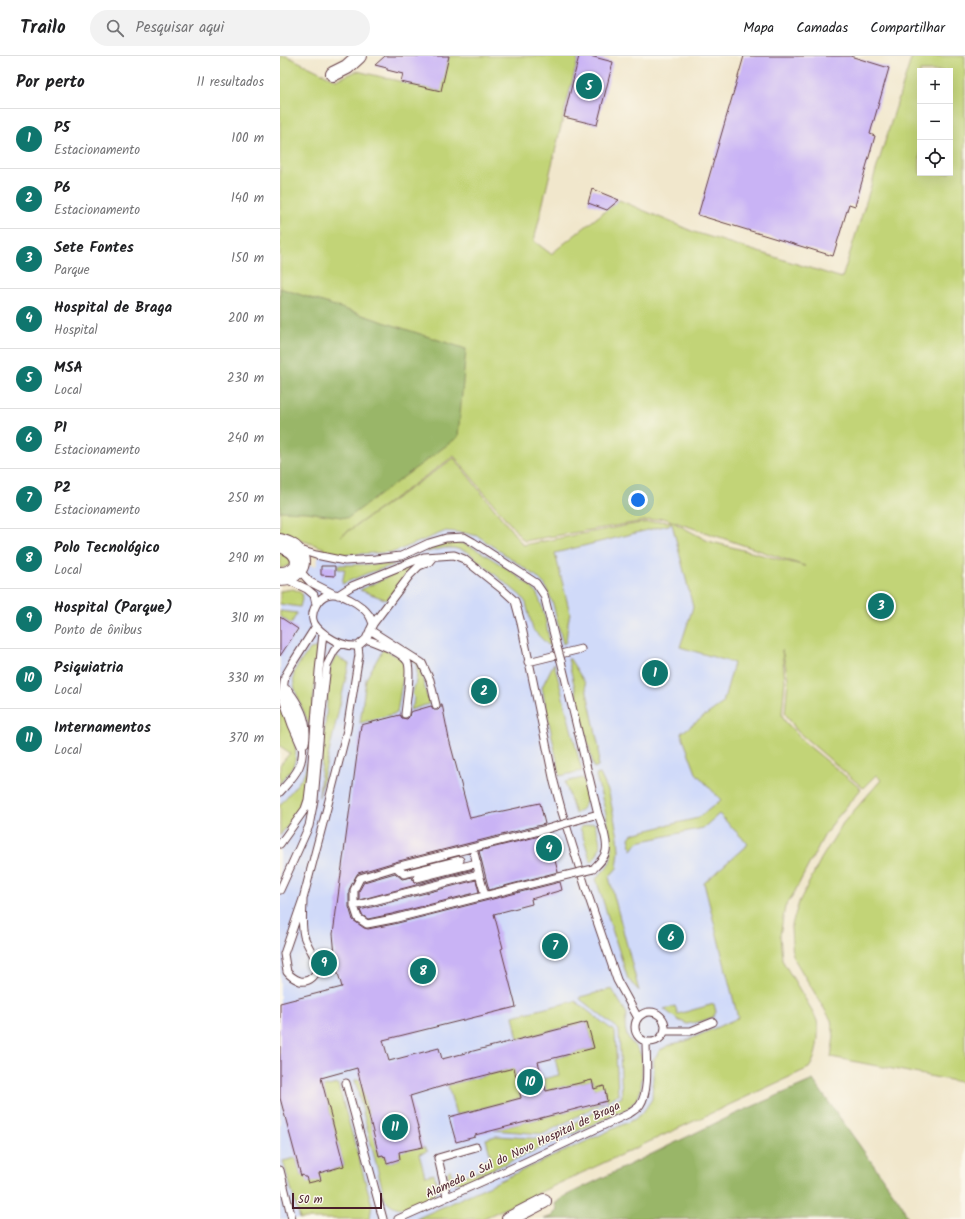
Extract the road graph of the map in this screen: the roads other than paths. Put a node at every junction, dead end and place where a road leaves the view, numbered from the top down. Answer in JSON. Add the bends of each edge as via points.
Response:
{"nodes":[{"id":1,"x":359,"y":56,"type":"edge"},
{"id":2,"x":333,"y":74,"type":"dead end"},
{"id":3,"x":286,"y":545,"type":"edge"},
{"id":4,"x":316,"y":556,"type":"junction"},
{"id":5,"x":433,"y":557,"type":"junction"},
{"id":6,"x":299,"y":567,"type":"junction"},
{"id":7,"x":280,"y":576,"type":"edge"},
{"id":8,"x":336,"y":595,"type":"junction"},
{"id":9,"x":316,"y":604,"type":"junction"},
{"id":10,"x":316,"y":626,"type":"junction"},
{"id":11,"x":372,"y":627,"type":"junction"},
{"id":12,"x":323,"y":633,"type":"junction"},
{"id":13,"x":366,"y":639,"type":"junction"},
{"id":14,"x":340,"y":644,"type":"junction"},
{"id":15,"x":358,"y":646,"type":"junction"},
{"id":16,"x":581,"y":648,"type":"dead end"},
{"id":17,"x":528,"y":662,"type":"junction"},
{"id":18,"x":284,"y":686,"type":"junction"},
{"id":19,"x":436,"y":705,"type":"dead end"},
{"id":20,"x":405,"y":714,"type":"dead end"},
{"id":21,"x":302,"y":748,"type":"junction"},
{"id":22,"x":280,"y":792,"type":"edge"},
{"id":23,"x":598,"y":814,"type":"junction"},
{"id":24,"x":280,"y":844,"type":"edge"},
{"id":25,"x":473,"y":848,"type":"junction"},
{"id":26,"x":460,"y":860,"type":"dead end"},
{"id":27,"x":477,"y":863,"type":"junction"},
{"id":28,"x":396,"y":867,"type":"junction"},
{"id":29,"x":479,"y":874,"type":"junction"},
{"id":30,"x":418,"y":878,"type":"dead end"},
{"id":31,"x":280,"y":890,"type":"edge"},
{"id":32,"x":485,"y":895,"type":"junction"},
{"id":33,"x":303,"y":899,"type":"junction"},
{"id":34,"x":354,"y":906,"type":"junction"},
{"id":35,"x":283,"y":974,"type":"edge"},
{"id":36,"x":638,"y":1018,"type":"junction"},
{"id":37,"x":713,"y":1022,"type":"dead end"},
{"id":38,"x":665,"y":1031,"type":"junction"},
{"id":39,"x":646,"y":1042,"type":"junction"},
{"id":40,"x":346,"y":1083,"type":"dead end"},
{"id":41,"x":476,"y":1147,"type":"dead end"},
{"id":42,"x":280,"y":1170,"type":"edge"},
{"id":43,"x":447,"y":1197,"type":"junction"},
{"id":44,"x":544,"y":1201,"type":"dead end"},
{"id":45,"x":292,"y":1219,"type":"edge"},
{"id":46,"x":383,"y":1219,"type":"edge"},
{"id":47,"x":398,"y":1219,"type":"edge"},
{"id":48,"x":509,"y":1219,"type":"edge"}],
"edges":[{"from":1,"to":2,"type":"street","via":[[347,67]]},
{"from":3,"to":4,"type":"lane"},
{"from":3,"to":6,"type":"street","via":[[297,552]]},
{"from":4,"to":6,"type":"lane"},
{"from":4,"to":23,"type":"lane","bridge":true,"via":[[345,561],[402,556],[429,543],[446,538],[464,537],[536,582],[544,595]]},
{"from":5,"to":8,"type":"lane","via":[[424,557]]},
{"from":5,"to":11,"type":"lane","via":[[410,575]]},
{"from":5,"to":17,"type":"lane","via":[[454,555],[464,559],[515,601]]},
{"from":6,"to":7,"type":"street","via":[[288,576]]},
{"from":6,"to":8,"type":"lane","via":[[310,582]]},
{"from":7,"to":9,"type":"lane","via":[[308,589],[314,595]]},
{"from":8,"to":9,"type":"lane","via":[[327,595]]},
{"from":8,"to":11,"type":"lane","via":[[360,606],[369,615]]},
{"from":9,"to":10,"type":"lane","via":[[313,612]]},
{"from":10,"to":12,"type":"lane"},
{"from":10,"to":18,"type":"lane","via":[[285,676]]},
{"from":11,"to":13,"type":"lane"},
{"from":11,"to":19,"type":"lane","via":[[422,662],[430,680]]},
{"from":12,"to":14,"type":"lane"},
{"from":12,"to":24,"type":"lane","via":[[308,800],[306,809]]},
{"from":13,"to":15,"type":"lane"},
{"from":13,"to":20,"type":"lane","via":[[407,661],[410,670]]},
{"from":14,"to":15,"type":"lane"},
{"from":14,"to":31,"type":"lane","via":[[327,665],[314,800],[309,826]]},
{"from":15,"to":33,"type":"lane","via":[[359,654],[347,730]]},
{"from":16,"to":17,"type":"lane"},
{"from":17,"to":36,"type":"lane","via":[[562,812],[617,980]]},
{"from":18,"to":21,"type":"lane","via":[[282,696]]},
{"from":18,"to":21,"type":"lane","via":[[296,699],[305,725],[305,742]]},
{"from":21,"to":22,"type":"lane","via":[[299,768]]},
{"from":23,"to":25,"type":"lane","bridge":true},
{"from":23,"to":32,"type":"lane","bridge":true,"via":[[604,831],[606,851],[600,863],[593,869]]},
{"from":25,"to":27,"type":"lane"},
{"from":25,"to":28,"type":"lane"},
{"from":26,"to":28,"type":"lane","via":[[404,874]]},
{"from":27,"to":29,"type":"lane"},
{"from":27,"to":30,"type":"lane"},
{"from":28,"to":34,"type":"lane","via":[[360,878],[354,890]]},
{"from":29,"to":32,"type":"lane"},
{"from":29,"to":34,"type":"lane"},
{"from":32,"to":34,"type":"lane","via":[[367,924],[358,918]]},
{"from":33,"to":35,"type":"lane","via":[[284,954]]},
{"from":33,"to":35,"type":"lane","via":[[304,936],[317,965],[316,973],[310,980],[300,981]]},
{"from":36,"to":38,"type":"lane","via":[[646,1012],[657,1014],[664,1021]]},
{"from":36,"to":39,"type":"lane","via":[[635,1031],[638,1037]]},
{"from":37,"to":38,"type":"lane","via":[[691,1031]]},
{"from":38,"to":39,"type":"lane","via":[[658,1040]]},
{"from":39,"to":43,"type":"lane","name":"Alameda a Sul do Novo Hospital de Braga","via":[[645,1095],[639,1106],[630,1113]]},
{"from":40,"to":46,"type":"lane"},
{"from":41,"to":43,"type":"lane","via":[[438,1158]]},
{"from":42,"to":45,"type":"lane"},
{"from":43,"to":47,"type":"lane","name":"Alameda a Sul do Novo Hospital de Braga"},
{"from":44,"to":48,"type":"street"}]}
